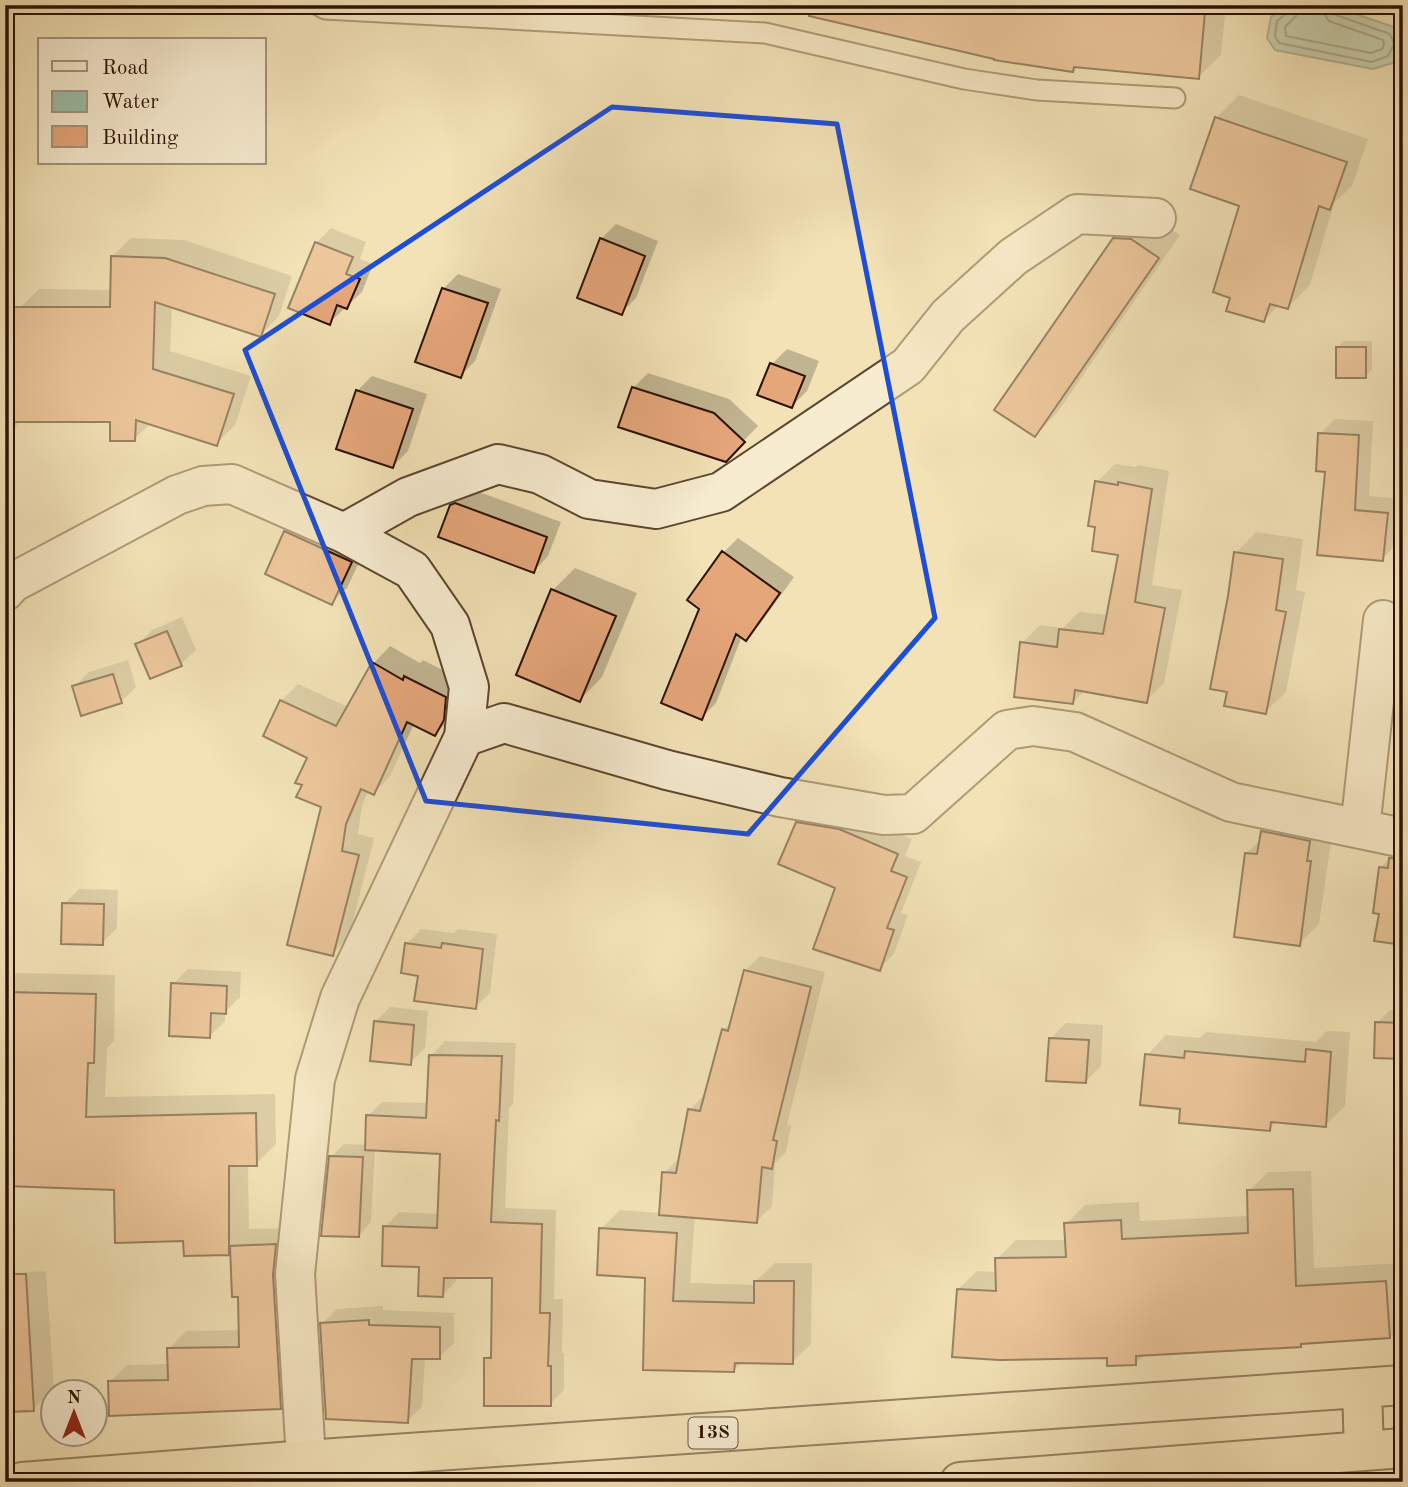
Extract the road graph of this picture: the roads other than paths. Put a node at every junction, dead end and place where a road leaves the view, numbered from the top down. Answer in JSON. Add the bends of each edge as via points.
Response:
{"nodes":[{"id":1,"x":318,"y":5,"type":"edge"},
{"id":2,"x":1175,"y":98,"type":"dead end"},
{"id":3,"x":1156,"y":218,"type":"dead end"},
{"id":4,"x":344,"y":534,"type":"junction"},
{"id":5,"x":5,"y":592,"type":"edge"},
{"id":6,"x":1382,"y":620,"type":"dead end"},
{"id":7,"x":464,"y":737,"type":"junction"},
{"id":8,"x":1360,"y":829,"type":"junction"},
{"id":9,"x":1403,"y":838,"type":"edge"},
{"id":10,"x":1403,"y":1385,"type":"edge"},
{"id":11,"x":1362,"y":1388,"type":"junction"},
{"id":12,"x":1403,"y":1448,"type":"edge"},
{"id":13,"x":1364,"y":1451,"type":"junction"},
{"id":14,"x":306,"y":1460,"type":"junction"},
{"id":15,"x":22,"y":1482,"type":"edge"},
{"id":16,"x":960,"y":1482,"type":"edge"}],
"edges":[{"from":1,"to":2,"type":"lane","via":[[325,9],[765,33],[964,79],[1037,90]]},
{"from":3,"to":4,"type":"street","via":[[1077,215],[1013,257],[948,316],[908,366],[721,492],[656,509],[589,499],[540,474],[498,464],[408,497]]},
{"from":4,"to":5,"type":"street","via":[[232,484],[203,486],[177,495],[12,583]]},
{"from":4,"to":7,"type":"street","via":[[412,570],[450,625],[469,687]]},
{"from":6,"to":8,"type":"street"},
{"from":7,"to":8,"type":"street","via":[[504,723],[780,797],[884,814],[913,814],[1007,730],[1033,726],[1075,732],[1231,802]]},
{"from":7,"to":14,"type":"street","via":[[340,998],[315,1079],[295,1274]]},
{"from":8,"to":9,"type":"street"},
{"from":10,"to":11,"type":"highway","number":"13S"},
{"from":11,"to":13,"type":"highway"},
{"from":11,"to":14,"type":"highway","number":"13S"},
{"from":12,"to":13,"type":"highway"},
{"from":13,"to":16,"type":"highway"},
{"from":14,"to":15,"type":"highway","number":"13S"}]}
